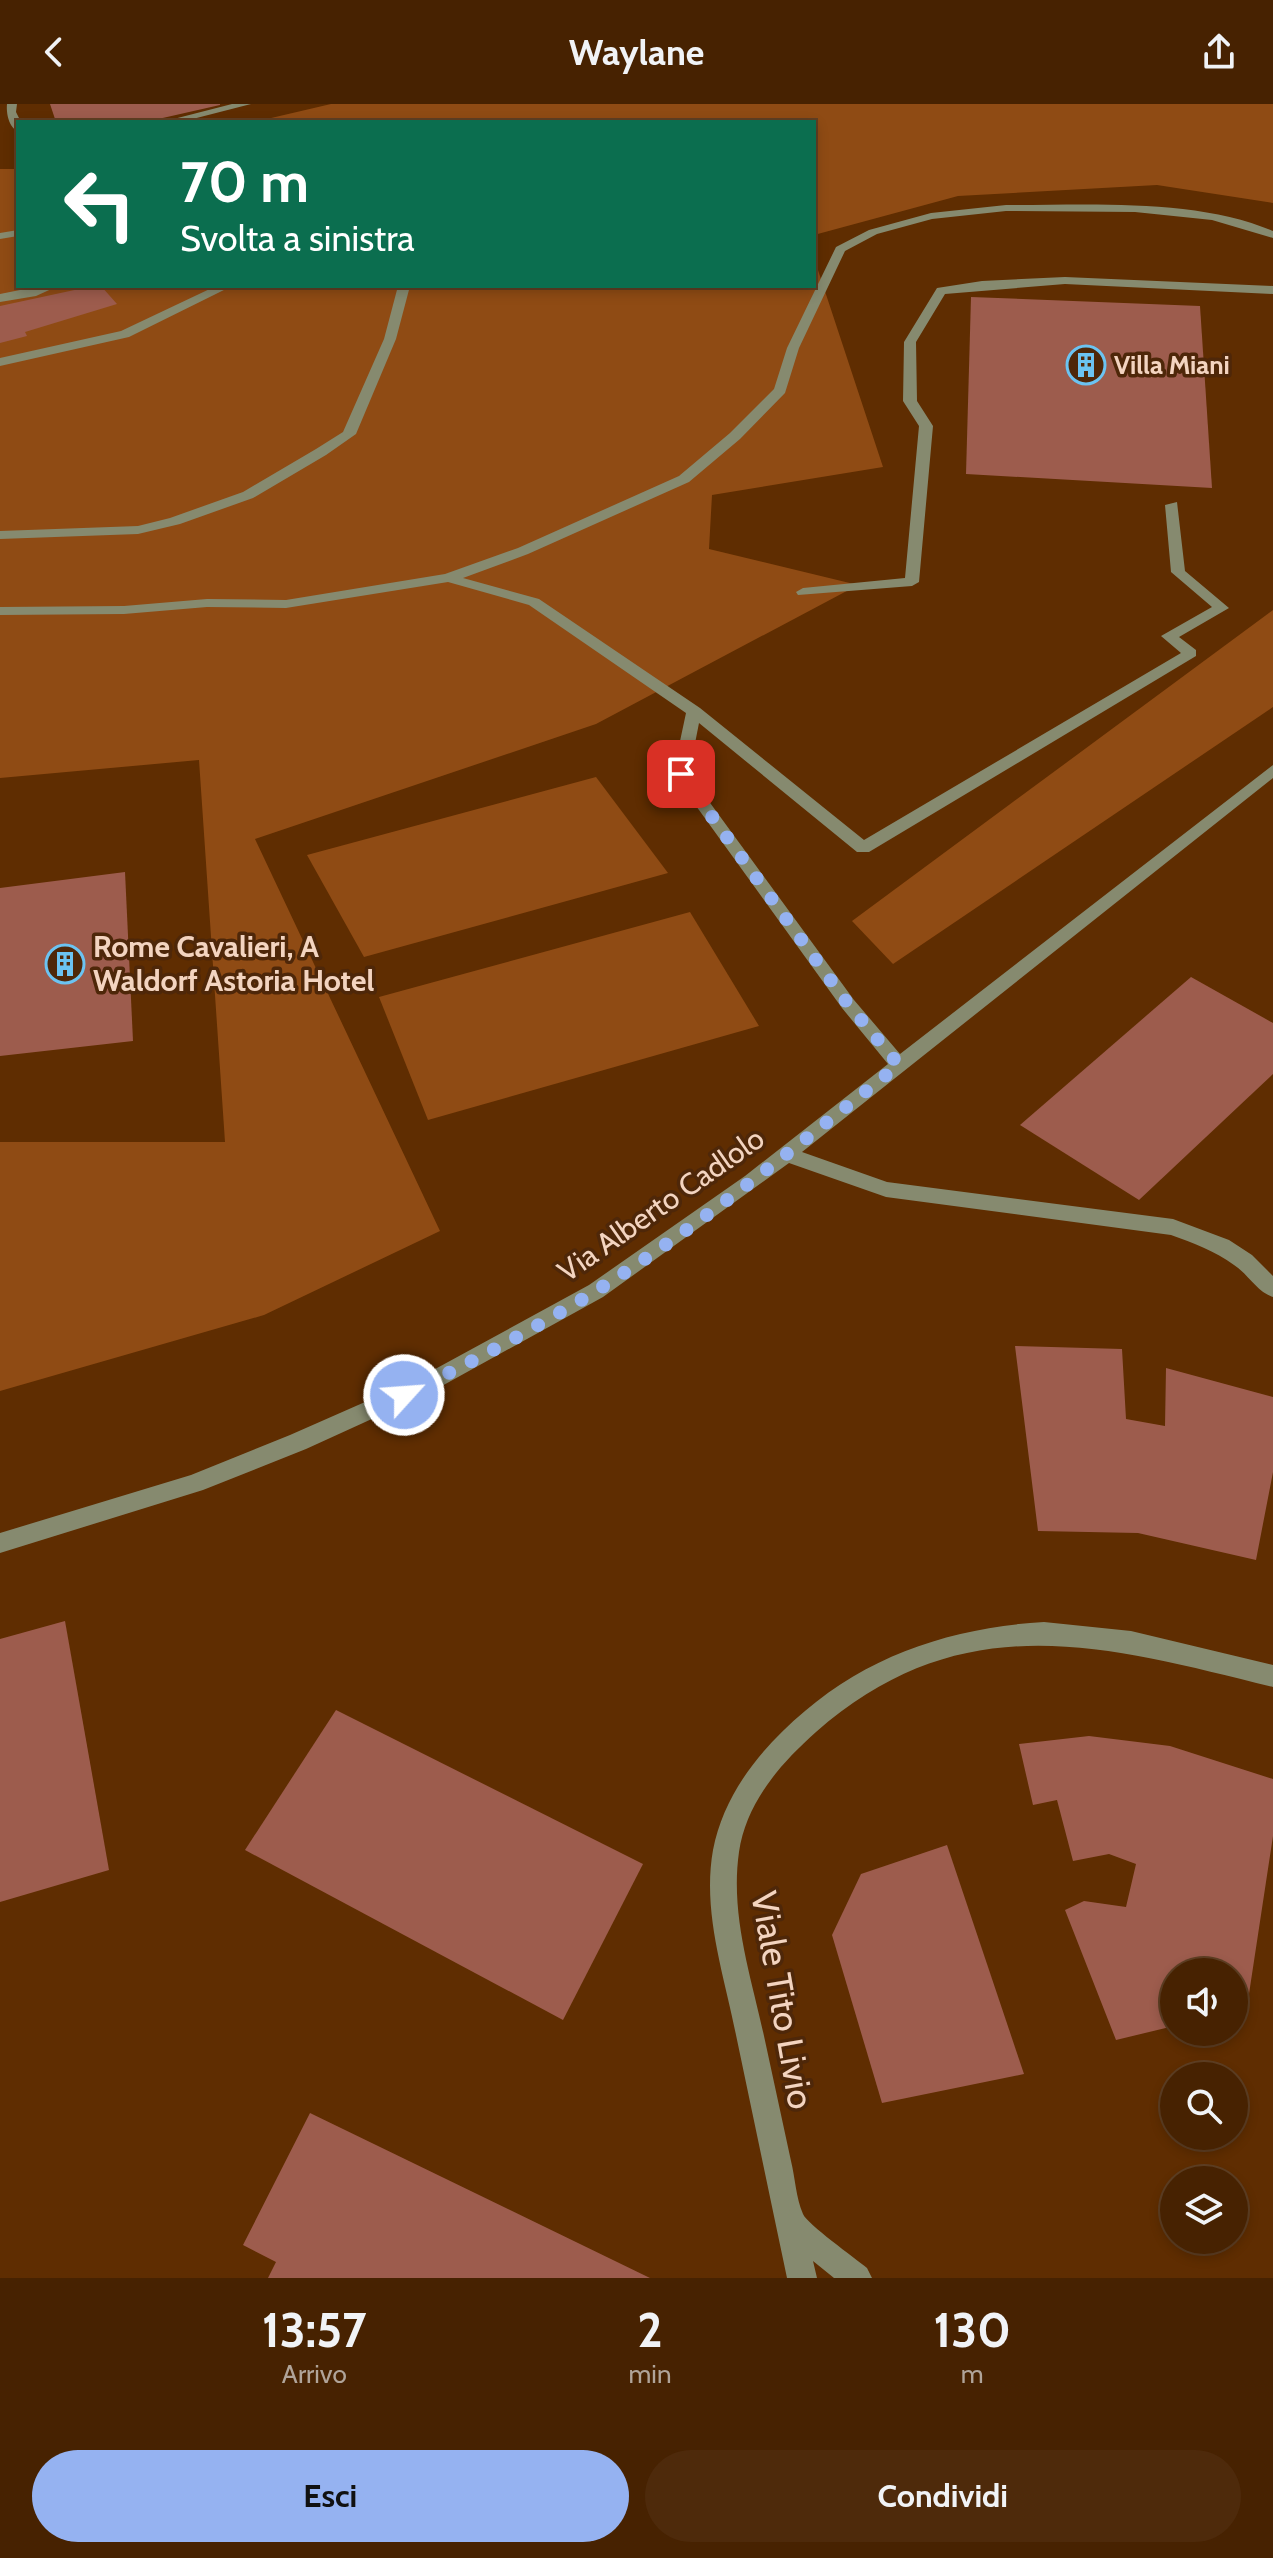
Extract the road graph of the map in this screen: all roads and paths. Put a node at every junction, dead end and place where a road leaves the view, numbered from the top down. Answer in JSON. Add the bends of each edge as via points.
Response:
{"nodes":[{"id":1,"x":12,"y":104,"type":"edge"},
{"id":2,"x":246,"y":104,"type":"edge"},
{"id":3,"x":176,"y":120,"type":"edge"},
{"id":4,"x":16,"y":123,"type":"edge"},
{"id":5,"x":1273,"y":235,"type":"edge"},
{"id":6,"x":46,"y":288,"type":"edge"},
{"id":7,"x":222,"y":288,"type":"edge"},
{"id":8,"x":403,"y":288,"type":"edge"},
{"id":9,"x":1273,"y":290,"type":"edge"},
{"id":10,"x":0,"y":298,"type":"edge"},
{"id":11,"x":0,"y":362,"type":"edge"},
{"id":12,"x":1172,"y":505,"type":"dead end"},
{"id":13,"x":0,"y":535,"type":"edge"},
{"id":14,"x":448,"y":578,"type":"junction"},
{"id":15,"x":803,"y":592,"type":"dead end"},
{"id":16,"x":0,"y":611,"type":"edge"},
{"id":17,"x":694,"y":711,"type":"junction"},
{"id":18,"x":1273,"y":770,"type":"edge"},
{"id":19,"x":899,"y":1065,"type":"junction"},
{"id":20,"x":786,"y":1154,"type":"junction"},
{"id":21,"x":1273,"y":1289,"type":"edge"},
{"id":22,"x":0,"y":1543,"type":"edge"},
{"id":23,"x":1273,"y":1676,"type":"edge"},
{"id":24,"x":791,"y":2225,"type":"junction"},
{"id":25,"x":802,"y":2278,"type":"edge"},
{"id":26,"x":857,"y":2278,"type":"edge"}],
"edges":[{"from":1,"to":4,"type":"street"},
{"from":2,"to":3,"type":"street"},
{"from":5,"to":14,"type":"street","via":[[1212,217],[1135,209],[1006,208],[931,216],[873,232],[840,249],[793,348],[780,390],[684,479],[523,551]]},
{"from":6,"to":10,"type":"street"},
{"from":7,"to":11,"type":"street","via":[[125,334]]},
{"from":8,"to":13,"type":"street","via":[[390,339],[359,413],[349,434],[330,446],[248,495],[175,521],[138,530]]},
{"from":9,"to":15,"type":"street","via":[[1066,280],[941,291],[910,342],[910,401],[926,426],[912,582]]},
{"from":12,"to":17,"type":"street","via":[[1178,572],[1222,608],[1169,636],[1191,653],[863,848]]},
{"from":14,"to":16,"type":"street","via":[[286,604]]},
{"from":14,"to":17,"type":"street","via":[[534,602]]},
{"from":17,"to":19,"type":"street","via":[[681,774],[848,1004]]},
{"from":18,"to":19,"type":"street","name":"Via Alberto Cadlolo"},
{"from":19,"to":20,"type":"street","name":"Via Alberto Cadlolo"},
{"from":20,"to":21,"type":"street","via":[[886,1189],[1173,1227],[1222,1246]]},
{"from":20,"to":22,"type":"street","name":"Via Alberto Cadlolo","via":[[596,1291],[423,1386],[195,1483]]},
{"from":23,"to":24,"type":"street","name":"Viale Tito Livio","via":[[1082,1635],[972,1642],[894,1664],[855,1685],[760,1770],[729,1839],[723,1869],[727,1929]]},
{"from":24,"to":25,"type":"street","name":"Viale Tito Livio"},
{"from":24,"to":26,"type":"street"}]}
